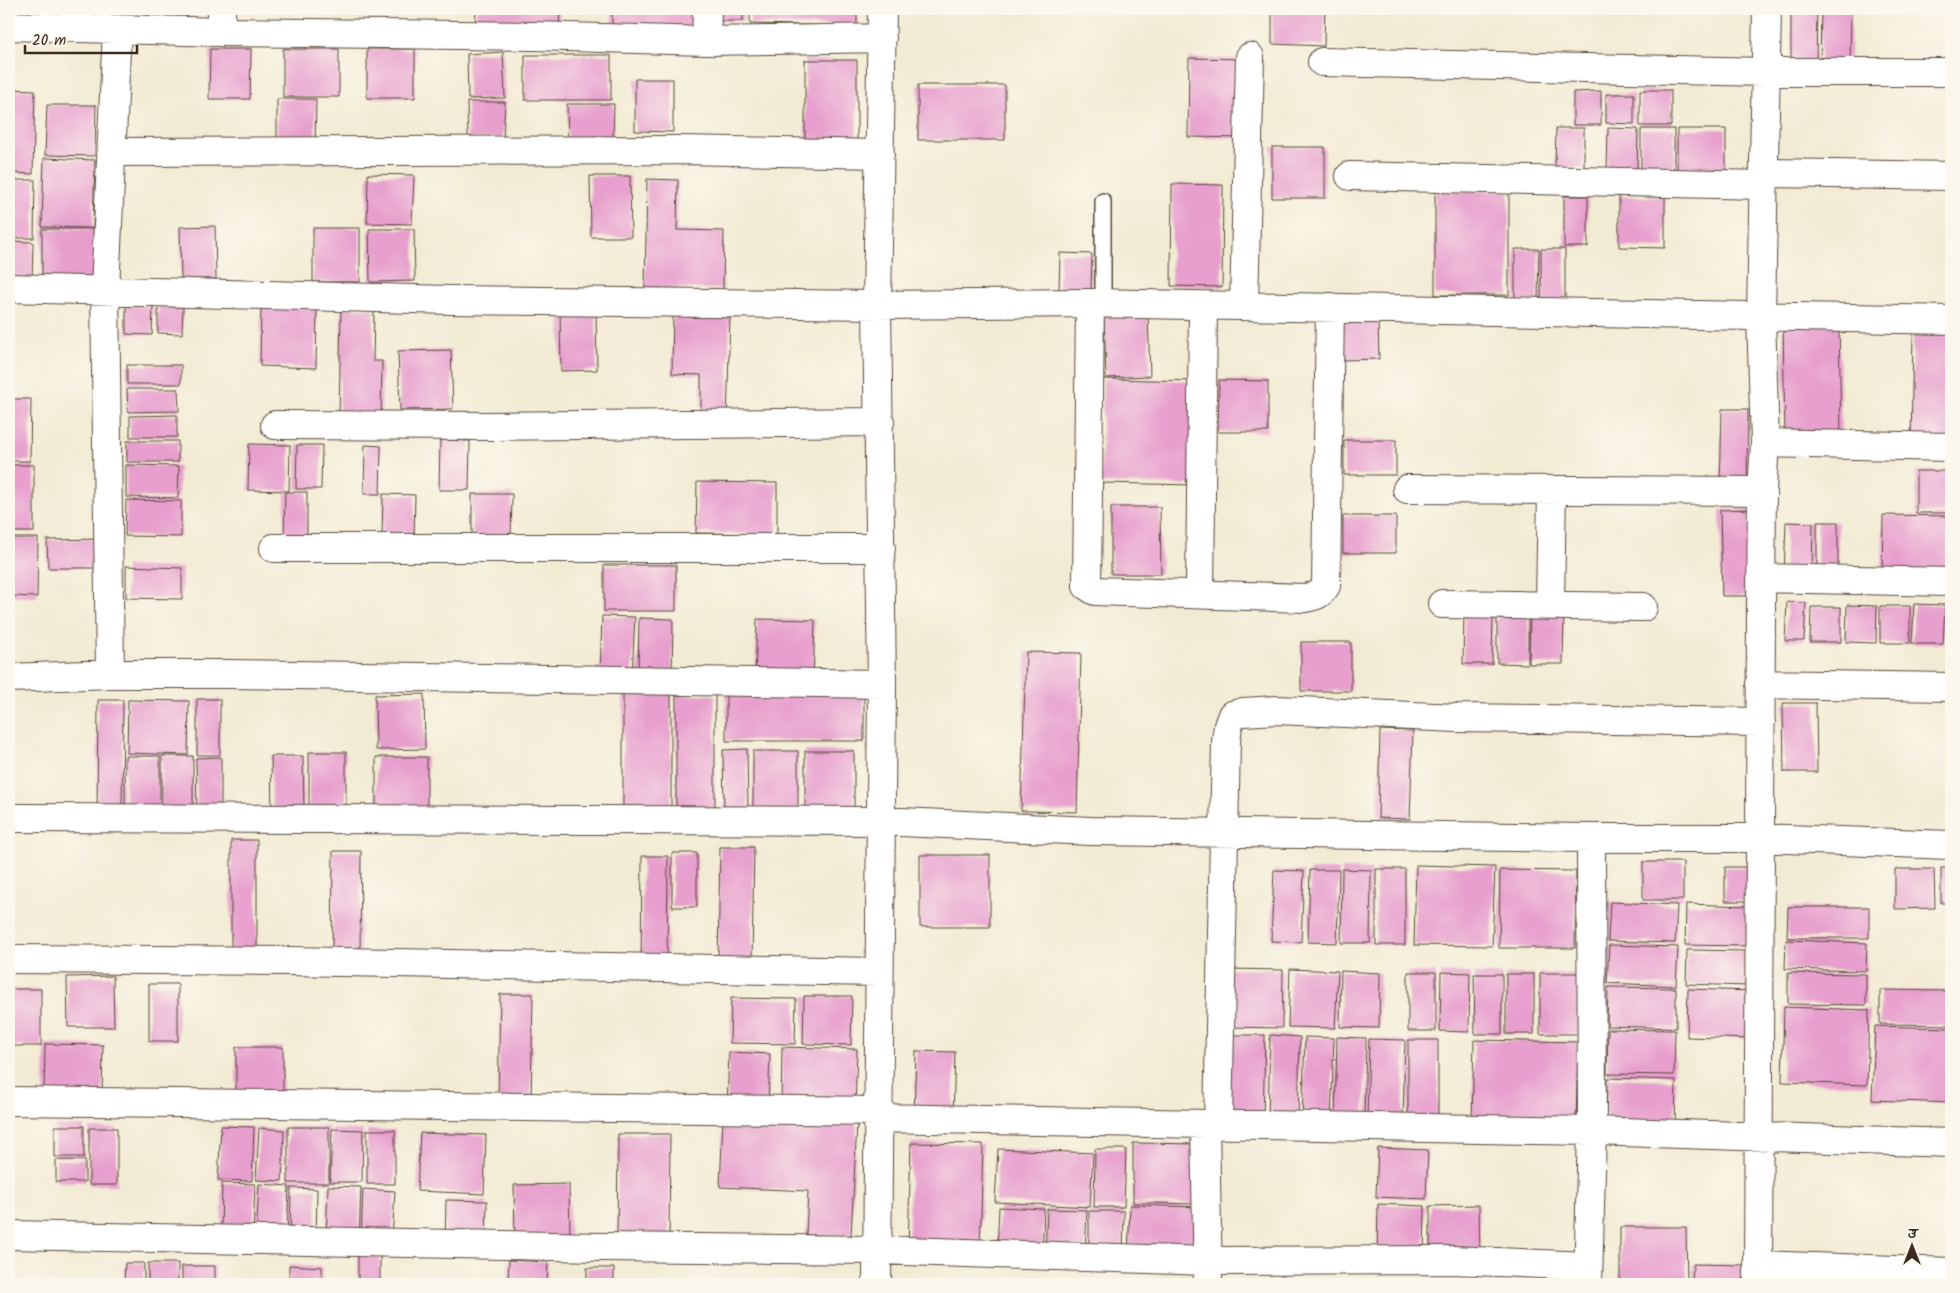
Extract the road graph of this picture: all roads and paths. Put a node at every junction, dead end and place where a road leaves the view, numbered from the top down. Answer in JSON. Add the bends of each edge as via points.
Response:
{"nodes":[{"id":1,"x":707,"y":9,"type":"edge"},
{"id":2,"x":882,"y":9,"type":"edge"},
{"id":3,"x":1767,"y":9,"type":"edge"},
{"id":4,"x":48,"y":18,"type":"edge"},
{"id":5,"x":221,"y":20,"type":"edge"},
{"id":6,"x":9,"y":26,"type":"edge"},
{"id":7,"x":117,"y":29,"type":"junction"},
{"id":8,"x":882,"y":38,"type":"junction"},
{"id":9,"x":706,"y":41,"type":"junction"},
{"id":10,"x":1250,"y":58,"type":"dead end"},
{"id":11,"x":1322,"y":62,"type":"dead end"},
{"id":12,"x":1766,"y":72,"type":"junction"},
{"id":13,"x":1951,"y":72,"type":"edge"},
{"id":14,"x":112,"y":152,"type":"junction"},
{"id":15,"x":880,"y":154,"type":"junction"},
{"id":16,"x":1350,"y":176,"type":"dead end"},
{"id":17,"x":1951,"y":176,"type":"edge"},
{"id":18,"x":1764,"y":179,"type":"junction"},
{"id":19,"x":1103,"y":201,"type":"dead end"},
{"id":20,"x":9,"y":288,"type":"edge"},
{"id":21,"x":105,"y":290,"type":"junction"},
{"id":22,"x":1096,"y":304,"type":"junction"},
{"id":23,"x":877,"y":305,"type":"junction"},
{"id":24,"x":1203,"y":306,"type":"junction"},
{"id":25,"x":1244,"y":306,"type":"junction"},
{"id":26,"x":1330,"y":307,"type":"junction"},
{"id":27,"x":1761,"y":316,"type":"junction"},
{"id":28,"x":1951,"y":320,"type":"edge"},
{"id":29,"x":880,"y":422,"type":"junction"},
{"id":30,"x":275,"y":425,"type":"dead end"},
{"id":31,"x":1765,"y":443,"type":"junction"},
{"id":32,"x":1951,"y":447,"type":"edge"},
{"id":33,"x":1407,"y":488,"type":"dead end"},
{"id":34,"x":1552,"y":490,"type":"junction"},
{"id":35,"x":1762,"y":491,"type":"junction"},
{"id":36,"x":274,"y":548,"type":"dead end"},
{"id":37,"x":881,"y":548,"type":"junction"},
{"id":38,"x":1762,"y":578,"type":"junction"},
{"id":39,"x":1951,"y":582,"type":"edge"},
{"id":40,"x":1200,"y":594,"type":"junction"},
{"id":41,"x":1442,"y":604,"type":"dead end"},
{"id":42,"x":1550,"y":604,"type":"junction"},
{"id":43,"x":1643,"y":607,"type":"dead end"},
{"id":44,"x":110,"y":674,"type":"junction"},
{"id":45,"x":9,"y":678,"type":"edge"},
{"id":46,"x":882,"y":684,"type":"junction"},
{"id":47,"x":1760,"y":684,"type":"junction"},
{"id":48,"x":1951,"y":687,"type":"edge"},
{"id":49,"x":1761,"y":722,"type":"junction"},
{"id":50,"x":9,"y":818,"type":"edge"},
{"id":51,"x":880,"y":820,"type":"junction"},
{"id":52,"x":1224,"y":832,"type":"junction"},
{"id":53,"x":1591,"y":838,"type":"junction"},
{"id":54,"x":1760,"y":838,"type":"junction"},
{"id":55,"x":1951,"y":845,"type":"edge"},
{"id":56,"x":9,"y":959,"type":"edge"},
{"id":57,"x":879,"y":972,"type":"junction"},
{"id":58,"x":9,"y":1101,"type":"edge"},
{"id":59,"x":878,"y":1114,"type":"junction"},
{"id":60,"x":1212,"y":1124,"type":"junction"},
{"id":61,"x":1592,"y":1131,"type":"junction"},
{"id":62,"x":1758,"y":1136,"type":"junction"},
{"id":63,"x":1951,"y":1143,"type":"edge"},
{"id":64,"x":9,"y":1234,"type":"edge"},
{"id":65,"x":877,"y":1250,"type":"junction"},
{"id":66,"x":1951,"y":1272,"type":"edge"},
{"id":67,"x":1208,"y":1273,"type":"edge"},
{"id":68,"x":1758,"y":1274,"type":"edge"},
{"id":69,"x":1588,"y":1275,"type":"edge"},
{"id":70,"x":877,"y":1284,"type":"edge"}],
"edges":[{"from":1,"to":9,"type":"street"},
{"from":2,"to":8,"type":"street"},
{"from":3,"to":12,"type":"street"},
{"from":4,"to":6,"type":"street"},
{"from":4,"to":7,"type":"street"},
{"from":5,"to":7,"type":"street"},
{"from":5,"to":9,"type":"street","via":[[532,36]]},
{"from":7,"to":14,"type":"street"},
{"from":8,"to":9,"type":"street"},
{"from":8,"to":15,"type":"street"},
{"from":10,"to":25,"type":"street"},
{"from":11,"to":12,"type":"street"},
{"from":12,"to":13,"type":"street"},
{"from":12,"to":18,"type":"street"},
{"from":14,"to":15,"type":"street","via":[[680,150]]},
{"from":14,"to":21,"type":"street"},
{"from":15,"to":23,"type":"street"},
{"from":16,"to":18,"type":"street"},
{"from":17,"to":18,"type":"street"},
{"from":18,"to":27,"type":"street"},
{"from":19,"to":22,"type":"lane"},
{"from":20,"to":21,"type":"street"},
{"from":21,"to":23,"type":"street","via":[[450,300]]},
{"from":21,"to":44,"type":"street"},
{"from":22,"to":23,"type":"street"},
{"from":22,"to":24,"type":"street"},
{"from":22,"to":40,"type":"street","via":[[1087,586],[1095,591]]},
{"from":23,"to":29,"type":"street"},
{"from":24,"to":25,"type":"street"},
{"from":24,"to":40,"type":"street"},
{"from":25,"to":26,"type":"street"},
{"from":26,"to":27,"type":"street"},
{"from":26,"to":40,"type":"street","via":[[1326,586],[1317,596],[1305,598]]},
{"from":27,"to":28,"type":"street"},
{"from":27,"to":31,"type":"street"},
{"from":29,"to":30,"type":"street"},
{"from":29,"to":37,"type":"street"},
{"from":31,"to":32,"type":"street"},
{"from":31,"to":35,"type":"street"},
{"from":33,"to":34,"type":"street"},
{"from":34,"to":35,"type":"street"},
{"from":34,"to":42,"type":"street"},
{"from":35,"to":38,"type":"street"},
{"from":36,"to":37,"type":"street"},
{"from":37,"to":46,"type":"street"},
{"from":38,"to":39,"type":"street"},
{"from":38,"to":47,"type":"street"},
{"from":41,"to":42,"type":"street"},
{"from":42,"to":43,"type":"street"},
{"from":44,"to":45,"type":"street"},
{"from":44,"to":46,"type":"street"},
{"from":46,"to":51,"type":"street"},
{"from":47,"to":48,"type":"street"},
{"from":47,"to":49,"type":"street"},
{"from":49,"to":52,"type":"street","via":[[1457,718],[1277,710],[1243,712],[1232,715],[1228,726]]},
{"from":49,"to":54,"type":"street"},
{"from":50,"to":51,"type":"street"},
{"from":51,"to":52,"type":"street","via":[[1091,830]]},
{"from":51,"to":57,"type":"street"},
{"from":52,"to":53,"type":"street"},
{"from":52,"to":60,"type":"street"},
{"from":53,"to":54,"type":"street"},
{"from":53,"to":61,"type":"street"},
{"from":54,"to":55,"type":"street"},
{"from":54,"to":62,"type":"street"},
{"from":56,"to":57,"type":"street"},
{"from":57,"to":59,"type":"street"},
{"from":58,"to":59,"type":"street"},
{"from":59,"to":60,"type":"street"},
{"from":59,"to":65,"type":"street"},
{"from":60,"to":61,"type":"street"},
{"from":60,"to":67,"type":"street"},
{"from":61,"to":62,"type":"street"},
{"from":61,"to":69,"type":"street"},
{"from":62,"to":63,"type":"street"},
{"from":62,"to":68,"type":"street"},
{"from":64,"to":65,"type":"street"},
{"from":65,"to":67,"type":"street"},
{"from":65,"to":70,"type":"street"},
{"from":66,"to":68,"type":"street"},
{"from":67,"to":69,"type":"street","via":[[1452,1260]]}]}
